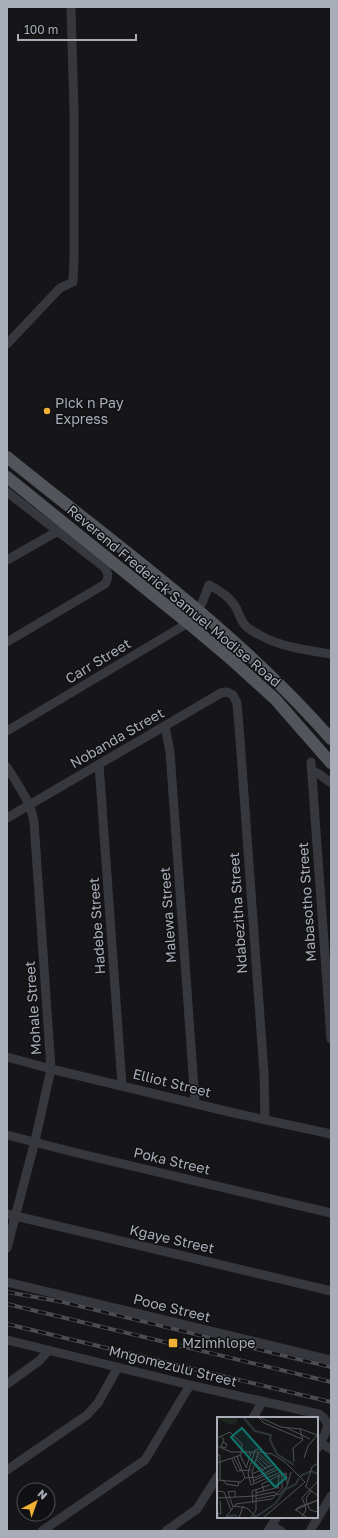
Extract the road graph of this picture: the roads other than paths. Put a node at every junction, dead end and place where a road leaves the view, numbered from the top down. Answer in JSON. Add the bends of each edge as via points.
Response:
{"nodes":[{"id":1,"x":72,"y":7,"type":"edge"},
{"id":2,"x":7,"y":344,"type":"edge"},
{"id":3,"x":7,"y":457,"type":"edge"},
{"id":4,"x":8,"y":478,"type":"edge"},
{"id":5,"x":7,"y":492,"type":"edge"},
{"id":6,"x":58,"y":531,"type":"junction"},
{"id":7,"x":7,"y":560,"type":"edge"},
{"id":8,"x":198,"y":610,"type":"junction"},
{"id":9,"x":188,"y":623,"type":"junction"},
{"id":10,"x":7,"y":642,"type":"edge"},
{"id":11,"x":331,"y":654,"type":"edge"},
{"id":12,"x":237,"y":703,"type":"joint"},
{"id":13,"x":165,"y":726,"type":"junction"},
{"id":14,"x":7,"y":731,"type":"edge"},
{"id":15,"x":331,"y":740,"type":"edge"},
{"id":16,"x":331,"y":763,"type":"edge"},
{"id":17,"x":99,"y":764,"type":"junction"},
{"id":18,"x":7,"y":767,"type":"edge"},
{"id":19,"x":331,"y":783,"type":"edge"},
{"id":20,"x":29,"y":805,"type":"junction"},
{"id":21,"x":7,"y":818,"type":"edge"},
{"id":22,"x":331,"y":1039,"type":"edge"},
{"id":23,"x":7,"y":1057,"type":"edge"},
{"id":24,"x":51,"y":1069,"type":"junction"},
{"id":25,"x":122,"y":1085,"type":"junction"},
{"id":26,"x":195,"y":1102,"type":"junction"},
{"id":27,"x":265,"y":1120,"type":"junction"},
{"id":28,"x":331,"y":1134,"type":"edge"},
{"id":29,"x":7,"y":1135,"type":"edge"},
{"id":30,"x":35,"y":1141,"type":"junction"},
{"id":31,"x":331,"y":1213,"type":"edge"},
{"id":32,"x":11,"y":1215,"type":"edge"},
{"id":33,"x":7,"y":1248,"type":"edge"},
{"id":34,"x":7,"y":1282,"type":"edge"},
{"id":35,"x":331,"y":1291,"type":"edge"},
{"id":36,"x":7,"y":1340,"type":"edge"},
{"id":37,"x":49,"y":1350,"type":"junction"},
{"id":38,"x":331,"y":1360,"type":"edge"},
{"id":39,"x":118,"y":1367,"type":"junction"},
{"id":40,"x":7,"y":1384,"type":"edge"},
{"id":41,"x":190,"y":1385,"type":"junction"},
{"id":42,"x":262,"y":1402,"type":"junction"},
{"id":43,"x":254,"y":1417,"type":"edge"},
{"id":44,"x":319,"y":1446,"type":"edge"},
{"id":45,"x":331,"y":1449,"type":"edge"},
{"id":46,"x":7,"y":1470,"type":"edge"},
{"id":47,"x":217,"y":1478,"type":"edge"},
{"id":48,"x":331,"y":1496,"type":"edge"},
{"id":49,"x":276,"y":1518,"type":"edge"},
{"id":50,"x":318,"y":1518,"type":"edge"},
{"id":51,"x":318,"y":1518,"type":"edge"},
{"id":52,"x":270,"y":1528,"type":"edge"},
{"id":53,"x":42,"y":1531,"type":"edge"},
{"id":54,"x":166,"y":1531,"type":"edge"},
{"id":55,"x":281,"y":1531,"type":"edge"},
{"id":56,"x":310,"y":1531,"type":"edge"}],
"edges":[{"from":1,"to":2,"type":"street","via":[[72,282],[60,288]]},
{"from":3,"to":8,"type":"main road","name":"Reverend Frederick Samuel Modise Road"},
{"from":4,"to":9,"type":"main road","name":"Reverend Frederick Samuel Modise Road"},
{"from":5,"to":6,"type":"street"},
{"from":6,"to":7,"type":"street"},
{"from":6,"to":10,"type":"street","via":[[104,567],[108,580]]},
{"from":8,"to":9,"type":"street","name":"Carr Street"},
{"from":8,"to":11,"type":"street","name":"Carr Street","via":[[209,585],[223,592],[235,605],[243,623],[265,638],[289,647]]},
{"from":8,"to":15,"type":"main road","name":"Reverend Frederick Samuel Modise Road","via":[[284,687]]},
{"from":9,"to":14,"type":"street","name":"Carr Street"},
{"from":9,"to":16,"type":"main road","name":"Reverend Frederick Samuel Modise Road","via":[[274,699]]},
{"from":12,"to":13,"type":"street","name":"Nobanda Street","via":[[233,694],[224,692]]},
{"from":12,"to":27,"type":"street","name":"Ndabezitha Street","via":[[264,1073]]},
{"from":13,"to":17,"type":"street","name":"Nobanda Street"},
{"from":13,"to":26,"type":"street","name":"Malewa Street","via":[[170,752]]},
{"from":17,"to":20,"type":"street","name":"Nobanda Street"},
{"from":17,"to":25,"type":"street","name":"Hadebe Street"},
{"from":18,"to":20,"type":"street","name":"Mohale Street"},
{"from":19,"to":22,"type":"street","name":"Mabasotho Street","via":[[311,766]]},
{"from":20,"to":21,"type":"street","name":"Nobanda Street"},
{"from":20,"to":24,"type":"street","name":"Mohale Street","via":[[34,822]]},
{"from":23,"to":24,"type":"street","name":"Elliot Street"},
{"from":24,"to":25,"type":"street","name":"Elliot Street"},
{"from":24,"to":30,"type":"street","name":"Mohale Street"},
{"from":25,"to":26,"type":"street","name":"Elliot Street"},
{"from":26,"to":27,"type":"street","name":"Elliot Street"},
{"from":27,"to":28,"type":"street","name":"Elliot Street"},
{"from":29,"to":30,"type":"street","name":"Poka Street"},
{"from":30,"to":31,"type":"street","name":"Poka Street"},
{"from":30,"to":32,"type":"street","name":"Mohale Street"},
{"from":32,"to":33,"type":"street","name":"Mohale Street"},
{"from":32,"to":35,"type":"street","name":"Kgaye Street"},
{"from":34,"to":38,"type":"street","name":"Pooe Street"},
{"from":36,"to":37,"type":"street","name":"Mngomezulu Street"},
{"from":37,"to":39,"type":"street","name":"Mngomezulu Street"},
{"from":37,"to":40,"type":"street","via":[[39,1361]]},
{"from":39,"to":41,"type":"street","name":"Mngomezulu Street"},
{"from":39,"to":46,"type":"street","via":[[98,1402],[87,1415]]},
{"from":41,"to":42,"type":"street","name":"Mngomezulu Street"},
{"from":41,"to":53,"type":"street","via":[[145,1460]]},
{"from":42,"to":43,"type":"street"},
{"from":42,"to":44,"type":"street","name":"Mngomezulu Street","via":[[319,1414],[328,1425]]},
{"from":44,"to":45,"type":"street"},
{"from":47,"to":54,"type":"street","via":[[198,1509]]},
{"from":48,"to":50,"type":"street"},
{"from":49,"to":52,"type":"street"},
{"from":51,"to":56,"type":"street"},
{"from":52,"to":55,"type":"street"}]}
